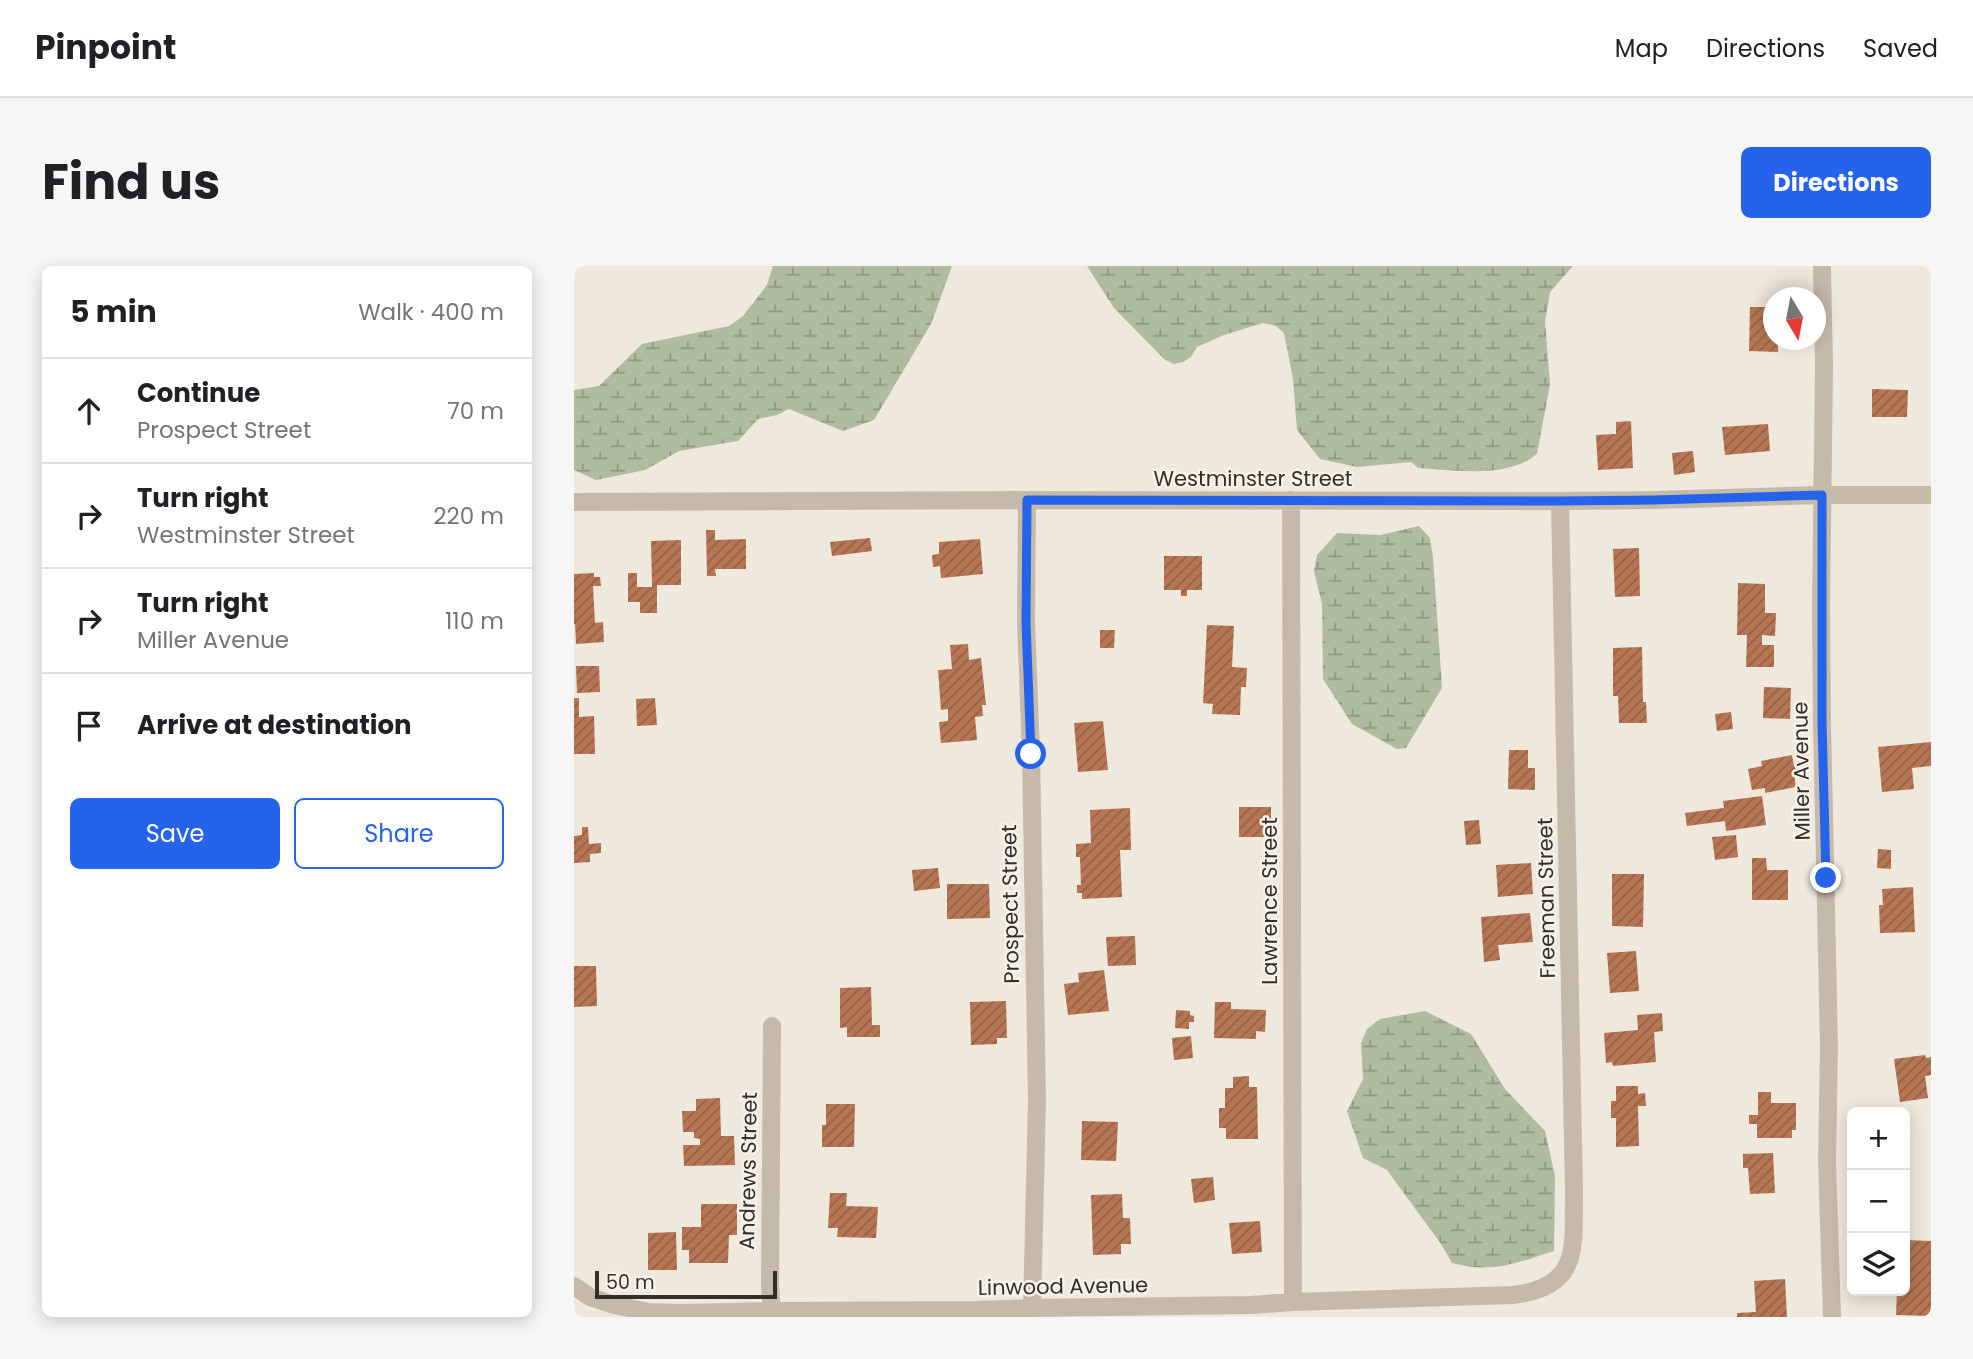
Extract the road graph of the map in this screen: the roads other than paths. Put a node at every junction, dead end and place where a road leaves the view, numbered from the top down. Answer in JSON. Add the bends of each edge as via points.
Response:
{"nodes":[{"id":1,"x":1822,"y":266,"type":"edge"},
{"id":2,"x":1822,"y":495,"type":"junction"},
{"id":3,"x":1931,"y":495,"type":"edge"},
{"id":4,"x":1027,"y":500,"type":"junction"},
{"id":5,"x":1291,"y":500,"type":"junction"},
{"id":6,"x":1560,"y":501,"type":"junction"},
{"id":7,"x":574,"y":502,"type":"edge"},
{"id":8,"x":772,"y":1026,"type":"dead end"},
{"id":9,"x":1549,"y":1286,"type":"joint"},
{"id":10,"x":577,"y":1288,"type":"edge"},
{"id":11,"x":1293,"y":1302,"type":"junction"},
{"id":12,"x":1032,"y":1308,"type":"junction"},
{"id":13,"x":772,"y":1314,"type":"edge"},
{"id":14,"x":1832,"y":1317,"type":"edge"}],
"edges":[{"from":1,"to":2,"type":"street","name":"Miller Avenue"},
{"from":2,"to":3,"type":"street","name":"Westminster Street"},
{"from":2,"to":6,"type":"street","name":"Westminster Street"},
{"from":2,"to":14,"type":"street","name":"Miller Avenue"},
{"from":4,"to":5,"type":"street","name":"Westminster Street"},
{"from":4,"to":7,"type":"street","name":"Westminster Street"},
{"from":4,"to":12,"type":"street","name":"Prospect Street","via":[[1037,1101]]},
{"from":5,"to":6,"type":"street","name":"Westminster Street"},
{"from":5,"to":11,"type":"street","name":"Lawrence Street"},
{"from":6,"to":9,"type":"street","name":"Freeman Street","via":[[1574,1177],[1571,1258]]},
{"from":8,"to":13,"type":"street","name":"Andrews Street"},
{"from":9,"to":11,"type":"street","name":"Linwood Avenue","via":[[1513,1295]]},
{"from":10,"to":13,"type":"street","name":"Linwood Avenue","via":[[614,1305],[649,1312]]},
{"from":11,"to":12,"type":"street","name":"Linwood Avenue"},
{"from":12,"to":13,"type":"street","name":"Linwood Avenue"}]}
